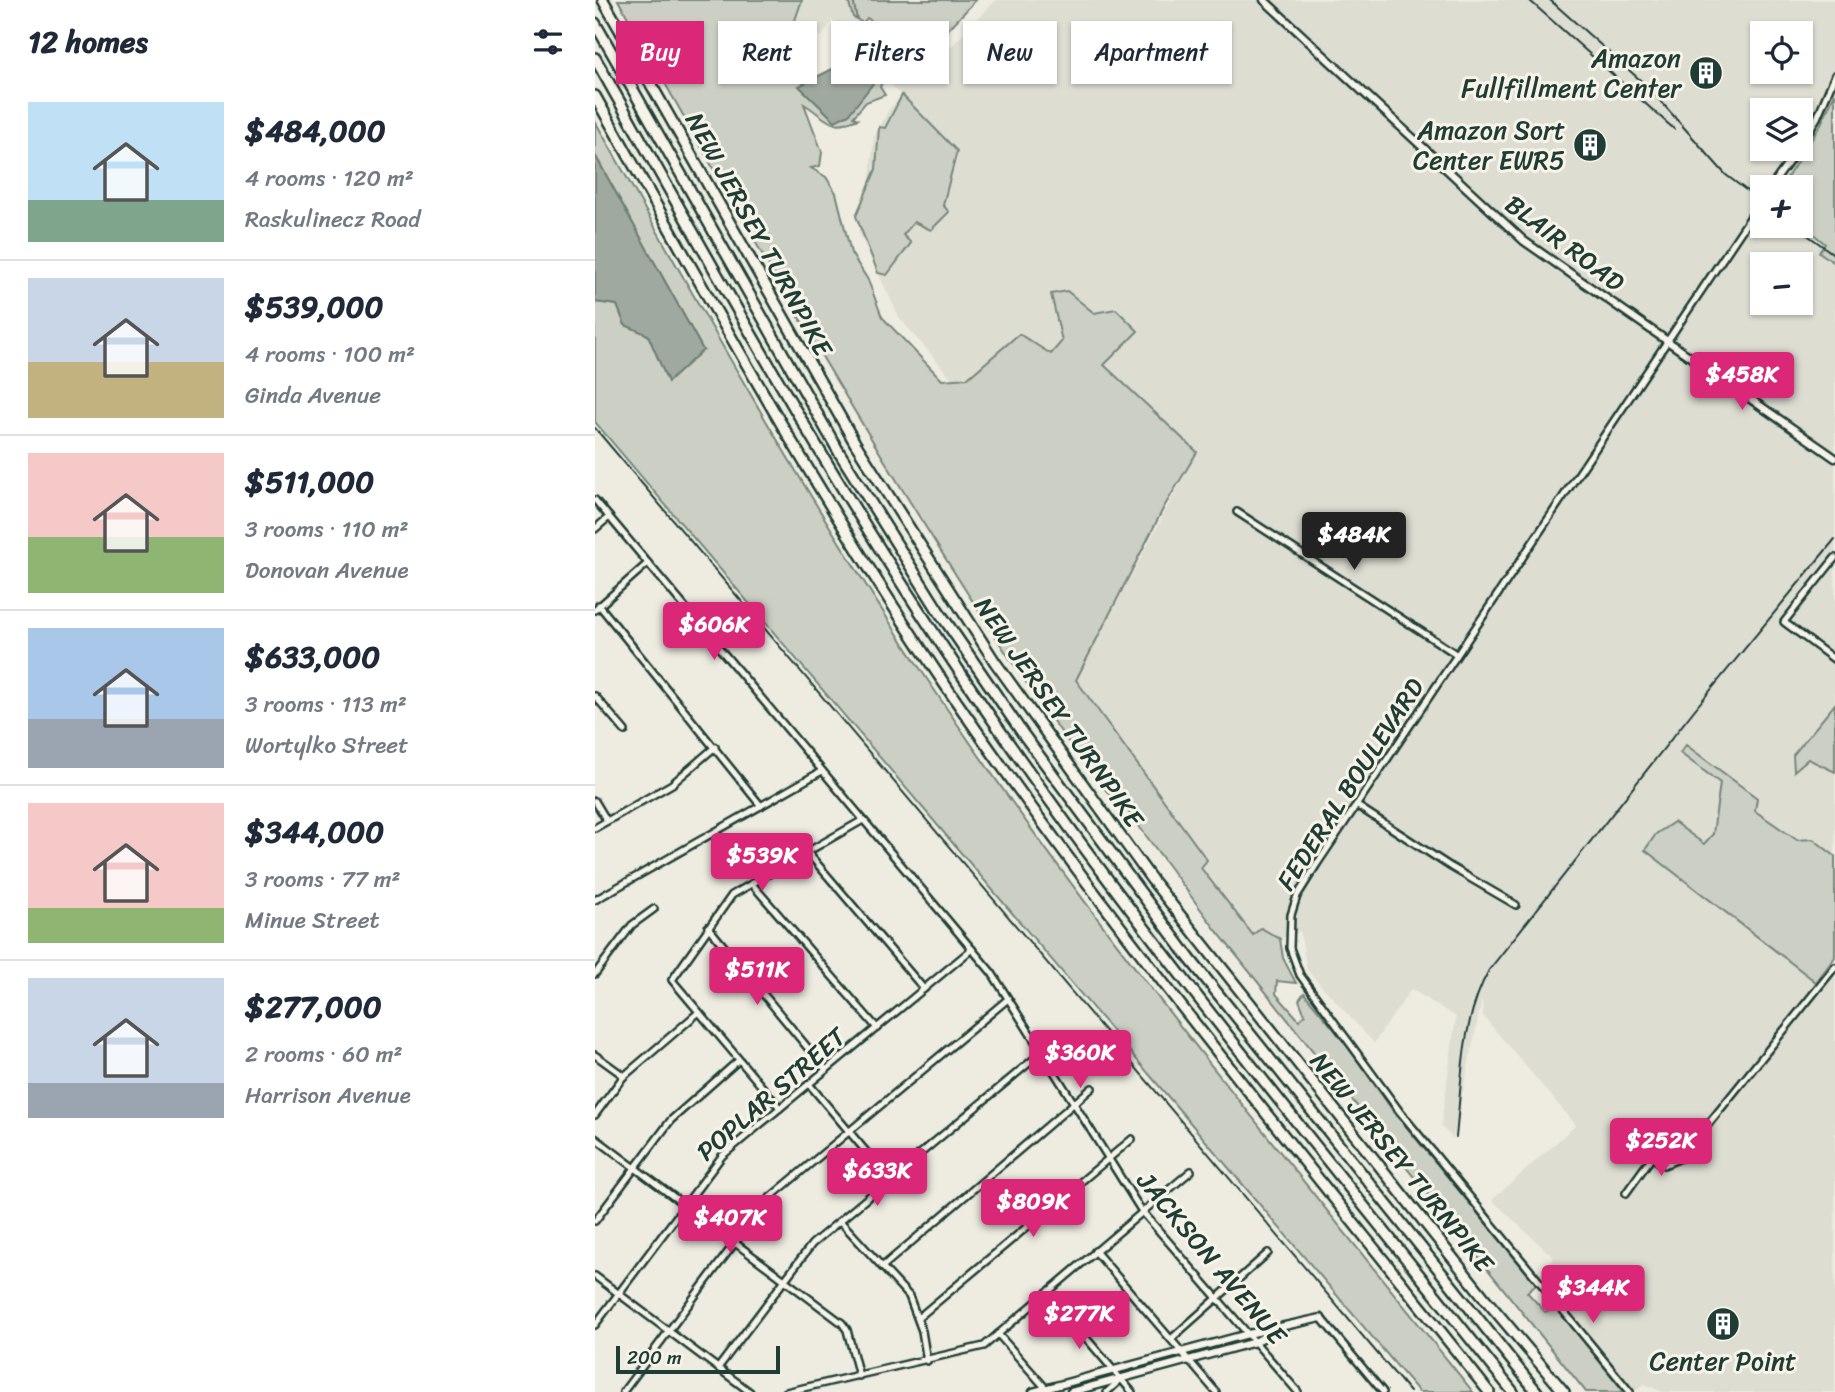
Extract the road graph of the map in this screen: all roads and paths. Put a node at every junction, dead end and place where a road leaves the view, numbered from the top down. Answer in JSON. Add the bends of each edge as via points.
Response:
{"nodes":[{"id":1,"x":603,"y":0,"type":"edge"},
{"id":2,"x":1264,"y":0,"type":"edge"},
{"id":3,"x":595,"y":23,"type":"edge"},
{"id":4,"x":595,"y":58,"type":"edge"},
{"id":5,"x":1835,"y":75,"type":"edge"},
{"id":6,"x":595,"y":96,"type":"edge"},
{"id":7,"x":1813,"y":124,"type":"edge"},
{"id":8,"x":1750,"y":218,"type":"edge"},
{"id":9,"x":1666,"y":341,"type":"junction"},
{"id":10,"x":1835,"y":458,"type":"edge"},
{"id":11,"x":595,"y":500,"type":"edge"},
{"id":12,"x":1237,"y":512,"type":"dead end"},
{"id":13,"x":609,"y":517,"type":"junction"},
{"id":14,"x":595,"y":529,"type":"edge"},
{"id":15,"x":1835,"y":558,"type":"edge"},
{"id":16,"x":648,"y":563,"type":"junction"},
{"id":17,"x":597,"y":607,"type":"edge"},
{"id":18,"x":1457,"y":654,"type":"junction"},
{"id":19,"x":1835,"y":660,"type":"edge"},
{"id":20,"x":595,"y":696,"type":"edge"},
{"id":21,"x":625,"y":731,"type":"dead end"},
{"id":22,"x":715,"y":747,"type":"junction"},
{"id":23,"x":822,"y":771,"type":"junction"},
{"id":24,"x":595,"y":801,"type":"edge"},
{"id":25,"x":1356,"y":805,"type":"junction"},
{"id":26,"x":761,"y":806,"type":"junction"},
{"id":27,"x":863,"y":820,"type":"junction"},
{"id":28,"x":607,"y":821,"type":"junction"},
{"id":29,"x":595,"y":828,"type":"edge"},
{"id":30,"x":808,"y":853,"type":"junction"},
{"id":31,"x":752,"y":884,"type":"junction"},
{"id":32,"x":595,"y":900,"type":"edge"},
{"id":33,"x":1516,"y":905,"type":"dead end"},
{"id":34,"x":655,"y":909,"type":"dead end"},
{"id":35,"x":708,"y":927,"type":"junction"},
{"id":36,"x":972,"y":949,"type":"junction"},
{"id":37,"x":1835,"y":967,"type":"edge"},
{"id":38,"x":595,"y":974,"type":"edge"},
{"id":39,"x":924,"y":989,"type":"junction"},
{"id":40,"x":1008,"y":999,"type":"junction"},
{"id":41,"x":699,"y":1012,"type":"junction"},
{"id":42,"x":877,"y":1028,"type":"junction"},
{"id":43,"x":1041,"y":1053,"type":"junction"},
{"id":44,"x":595,"y":1055,"type":"edge"},
{"id":45,"x":739,"y":1060,"type":"junction"},
{"id":46,"x":826,"y":1070,"type":"junction"},
{"id":47,"x":624,"y":1076,"type":"junction"},
{"id":48,"x":809,"y":1084,"type":"junction"},
{"id":49,"x":1092,"y":1088,"type":"dead end"},
{"id":50,"x":1073,"y":1104,"type":"junction"},
{"id":51,"x":780,"y":1108,"type":"junction"},
{"id":52,"x":595,"y":1115,"type":"edge"},
{"id":53,"x":849,"y":1132,"type":"junction"},
{"id":54,"x":595,"y":1138,"type":"edge"},
{"id":55,"x":1132,"y":1139,"type":"dead end"},
{"id":56,"x":1108,"y":1158,"type":"junction"},
{"id":57,"x":636,"y":1166,"type":"junction"},
{"id":58,"x":1191,"y":1171,"type":"dead end"},
{"id":59,"x":890,"y":1180,"type":"junction"},
{"id":60,"x":1626,"y":1192,"type":"dead end"},
{"id":61,"x":686,"y":1203,"type":"junction"},
{"id":62,"x":1142,"y":1211,"type":"junction"},
{"id":63,"x":595,"y":1221,"type":"edge"},
{"id":64,"x":841,"y":1222,"type":"junction"},
{"id":65,"x":734,"y":1242,"type":"junction"},
{"id":66,"x":1095,"y":1251,"type":"junction"},
{"id":67,"x":1268,"y":1253,"type":"dead end"},
{"id":68,"x":882,"y":1267,"type":"junction"},
{"id":69,"x":595,"y":1276,"type":"edge"},
{"id":70,"x":785,"y":1280,"type":"junction"},
{"id":71,"x":1047,"y":1292,"type":"junction"},
{"id":72,"x":619,"y":1293,"type":"junction"},
{"id":73,"x":1217,"y":1298,"type":"junction"},
{"id":74,"x":918,"y":1318,"type":"junction"},
{"id":75,"x":1321,"y":1318,"type":"joint"},
{"id":76,"x":595,"y":1325,"type":"edge"},
{"id":77,"x":1279,"y":1328,"type":"junction"},
{"id":78,"x":668,"y":1331,"type":"junction"},
{"id":79,"x":998,"y":1334,"type":"junction"},
{"id":80,"x":1248,"y":1334,"type":"junction"},
{"id":81,"x":1171,"y":1339,"type":"junction"},
{"id":82,"x":1255,"y":1342,"type":"junction"},
{"id":83,"x":1182,"y":1351,"type":"junction"},
{"id":84,"x":927,"y":1360,"type":"junction"},
{"id":85,"x":1189,"y":1360,"type":"junction"},
{"id":86,"x":718,"y":1368,"type":"junction"},
{"id":87,"x":1113,"y":1371,"type":"junction"},
{"id":88,"x":859,"y":1376,"type":"junction"},
{"id":89,"x":1121,"y":1380,"type":"junction"},
{"id":90,"x":827,"y":1383,"type":"junction"},
{"id":91,"x":1293,"y":1385,"type":"junction"},
{"id":92,"x":1048,"y":1390,"type":"edge"},
{"id":93,"x":623,"y":1392,"type":"edge"},
{"id":94,"x":750,"y":1392,"type":"edge"},
{"id":95,"x":786,"y":1392,"type":"edge"},
{"id":96,"x":830,"y":1392,"type":"edge"},
{"id":97,"x":1033,"y":1392,"type":"edge"},
{"id":98,"x":1072,"y":1392,"type":"edge"},
{"id":99,"x":1107,"y":1392,"type":"edge"},
{"id":100,"x":1132,"y":1392,"type":"edge"},
{"id":101,"x":1216,"y":1392,"type":"edge"},
{"id":102,"x":1285,"y":1392,"type":"edge"},
{"id":103,"x":1298,"y":1392,"type":"edge"},
{"id":104,"x":1383,"y":1392,"type":"edge"},
{"id":105,"x":1489,"y":1392,"type":"edge"},
{"id":106,"x":1513,"y":1392,"type":"edge"},
{"id":107,"x":1537,"y":1392,"type":"edge"},
{"id":108,"x":1564,"y":1392,"type":"edge"},
{"id":109,"x":1630,"y":1392,"type":"edge"}],
"edges":[{"from":1,"to":108,"type":"highway","name":"NEW JERSEY TURNPIKE","via":[[855,443],[995,662],[1160,890]]},
{"from":2,"to":9,"type":"street","name":"BLAIR ROAD","via":[[1524,241]]},
{"from":3,"to":107,"type":"highway","name":"NEW JERSEY TURNPIKE","via":[[832,441],[1008,713],[1160,921]]},
{"from":4,"to":106,"type":"highway","via":[[783,391],[966,682],[1177,970]]},
{"from":5,"to":7,"type":"street"},
{"from":6,"to":105,"type":"highway","via":[[809,471],[978,732],[1117,923]]},
{"from":8,"to":9,"type":"street","name":"FEDERAL BOULEVARD"},
{"from":9,"to":10,"type":"street","name":"BLAIR ROAD"},
{"from":9,"to":18,"type":"street","name":"FEDERAL BOULEVARD"},
{"from":11,"to":13,"type":"street","name":"JACKSON AVENUE"},
{"from":12,"to":18,"type":"street"},
{"from":13,"to":14,"type":"street"},
{"from":13,"to":16,"type":"street","name":"JACKSON AVENUE"},
{"from":15,"to":19,"type":"street","via":[[1784,622]]},
{"from":16,"to":17,"type":"street"},
{"from":16,"to":23,"type":"street","name":"JACKSON AVENUE"},
{"from":17,"to":22,"type":"street"},
{"from":18,"to":25,"type":"street","name":"FEDERAL BOULEVARD"},
{"from":20,"to":21,"type":"street"},
{"from":22,"to":26,"type":"street"},
{"from":22,"to":28,"type":"street","via":[[672,784]]},
{"from":23,"to":26,"type":"street"},
{"from":23,"to":27,"type":"street","name":"JACKSON AVENUE"},
{"from":24,"to":28,"type":"street"},
{"from":25,"to":33,"type":"street"},
{"from":25,"to":109,"type":"street","name":"FEDERAL BOULEVARD","via":[[1294,904],[1289,934],[1294,962],[1400,1112]]},
{"from":26,"to":32,"type":"street"},
{"from":27,"to":30,"type":"street"},
{"from":27,"to":36,"type":"street","name":"JACKSON AVENUE"},
{"from":28,"to":29,"type":"street"},
{"from":30,"to":31,"type":"street"},
{"from":30,"to":39,"type":"street"},
{"from":31,"to":35,"type":"street","via":[[732,895]]},
{"from":31,"to":42,"type":"street"},
{"from":34,"to":38,"type":"street","via":[[632,925]]},
{"from":35,"to":41,"type":"street","via":[[672,980]]},
{"from":35,"to":46,"type":"street"},
{"from":36,"to":39,"type":"street","name":"POPLAR STREET"},
{"from":36,"to":40,"type":"street","name":"JACKSON AVENUE"},
{"from":37,"to":60,"type":"street","via":[[1681,1158],[1664,1165],[1652,1157]]},
{"from":39,"to":42,"type":"street","name":"POPLAR STREET"},
{"from":40,"to":43,"type":"street","name":"JACKSON AVENUE"},
{"from":40,"to":53,"type":"street"},
{"from":41,"to":45,"type":"street"},
{"from":41,"to":47,"type":"street"},
{"from":42,"to":46,"type":"street","name":"POPLAR STREET"},
{"from":43,"to":50,"type":"street","name":"JACKSON AVENUE"},
{"from":43,"to":59,"type":"street"},
{"from":44,"to":47,"type":"street"},
{"from":45,"to":51,"type":"street"},
{"from":45,"to":57,"type":"street","via":[[671,1120]]},
{"from":46,"to":48,"type":"street","name":"POPLAR STREET"},
{"from":47,"to":52,"type":"street"},
{"from":48,"to":51,"type":"street","name":"POPLAR STREET"},
{"from":48,"to":53,"type":"street"},
{"from":49,"to":50,"type":"street"},
{"from":50,"to":56,"type":"street","name":"JACKSON AVENUE"},
{"from":50,"to":68,"type":"street"},
{"from":51,"to":61,"type":"street","name":"POPLAR STREET","via":[[722,1156]]},
{"from":53,"to":59,"type":"street"},
{"from":53,"to":65,"type":"street","via":[[767,1200]]},
{"from":54,"to":57,"type":"street"},
{"from":55,"to":56,"type":"street"},
{"from":56,"to":62,"type":"street","name":"JACKSON AVENUE"},
{"from":56,"to":74,"type":"street"},
{"from":57,"to":61,"type":"street"},
{"from":57,"to":63,"type":"street"},
{"from":58,"to":62,"type":"street"},
{"from":59,"to":64,"type":"street"},
{"from":61,"to":65,"type":"street"},
{"from":61,"to":72,"type":"street","name":"POPLAR STREET"},
{"from":62,"to":66,"type":"street"},
{"from":62,"to":73,"type":"street","name":"JACKSON AVENUE"},
{"from":64,"to":68,"type":"street"},
{"from":64,"to":70,"type":"street","via":[[812,1244]]},
{"from":65,"to":70,"type":"street"},
{"from":65,"to":78,"type":"street"},
{"from":66,"to":71,"type":"street"},
{"from":66,"to":81,"type":"street"},
{"from":67,"to":73,"type":"street"},
{"from":68,"to":74,"type":"street","via":[[909,1296]]},
{"from":69,"to":72,"type":"street"},
{"from":70,"to":86,"type":"street"},
{"from":70,"to":88,"type":"street","via":[[842,1323]]},
{"from":71,"to":79,"type":"street"},
{"from":71,"to":87,"type":"street"},
{"from":72,"to":76,"type":"street","name":"POPLAR STREET"},
{"from":72,"to":78,"type":"street"},
{"from":73,"to":80,"type":"street","name":"JACKSON AVENUE"},
{"from":73,"to":81,"type":"street"},
{"from":74,"to":84,"type":"street"},
{"from":75,"to":77,"type":"street"},
{"from":75,"to":104,"type":"street"},
{"from":77,"to":80,"type":"street"},
{"from":77,"to":82,"type":"street"},
{"from":78,"to":86,"type":"street"},
{"from":78,"to":93,"type":"street"},
{"from":79,"to":84,"type":"street","via":[[974,1351]]},
{"from":79,"to":92,"type":"street"},
{"from":80,"to":82,"type":"street","name":"JACKSON AVENUE"},
{"from":80,"to":83,"type":"street"},
{"from":81,"to":83,"type":"street"},
{"from":82,"to":85,"type":"street"},
{"from":82,"to":91,"type":"street","name":"JACKSON AVENUE"},
{"from":83,"to":85,"type":"street"},
{"from":83,"to":87,"type":"street"},
{"from":84,"to":88,"type":"street"},
{"from":85,"to":89,"type":"street"},
{"from":85,"to":101,"type":"street"},
{"from":86,"to":94,"type":"street"},
{"from":87,"to":89,"type":"street"},
{"from":87,"to":92,"type":"street"},
{"from":88,"to":90,"type":"street"},
{"from":89,"to":98,"type":"street"},
{"from":89,"to":99,"type":"street"},
{"from":89,"to":100,"type":"street"},
{"from":90,"to":95,"type":"street"},
{"from":90,"to":96,"type":"street"},
{"from":91,"to":102,"type":"street"},
{"from":91,"to":103,"type":"street","name":"JACKSON AVENUE"},
{"from":92,"to":97,"type":"street"}]}
